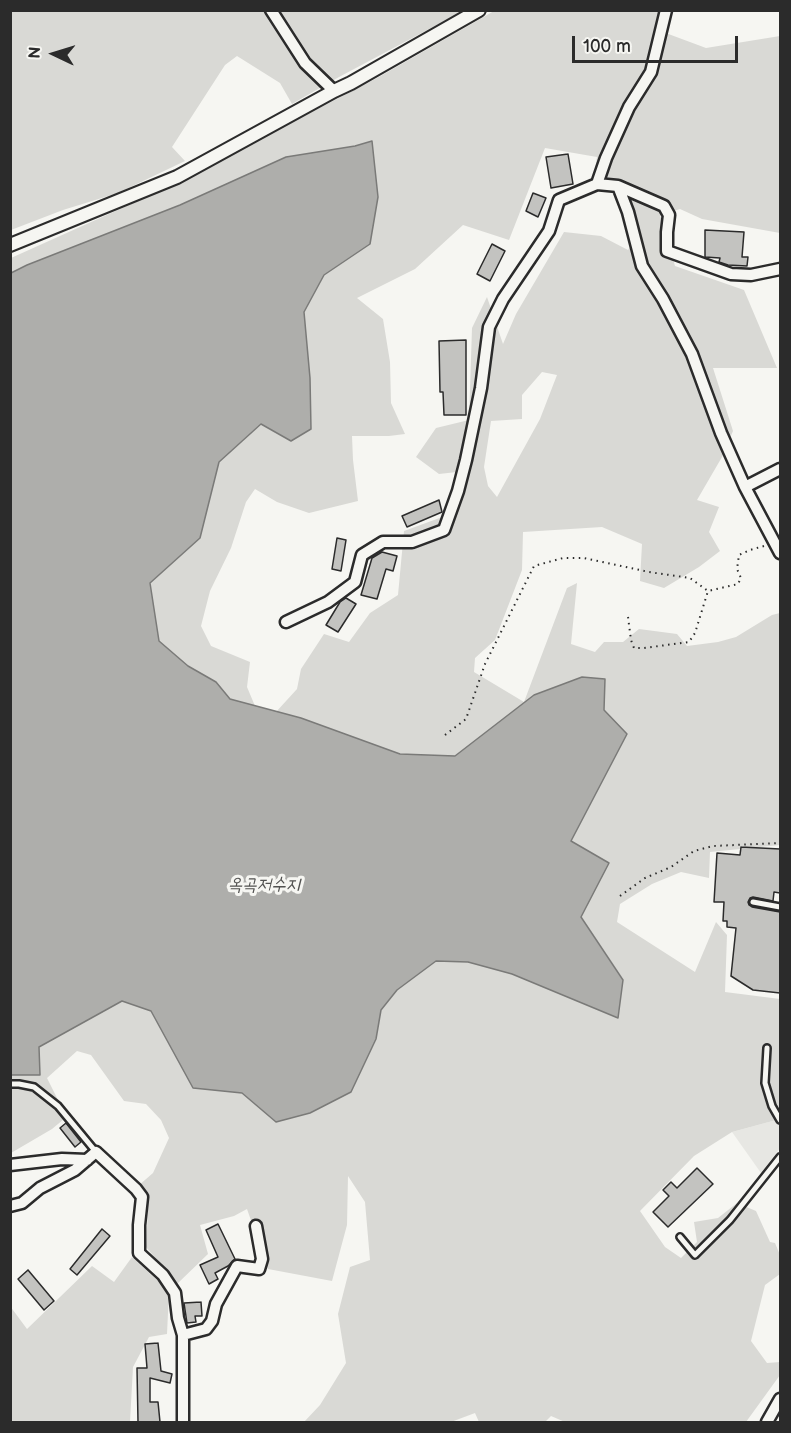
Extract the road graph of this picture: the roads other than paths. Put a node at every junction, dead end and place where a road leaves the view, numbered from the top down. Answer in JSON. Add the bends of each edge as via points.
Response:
{"nodes":[{"id":1,"x":271,"y":10,"type":"edge"},
{"id":2,"x":479,"y":10,"type":"edge"},
{"id":3,"x":666,"y":10,"type":"edge"},
{"id":4,"x":334,"y":91,"type":"junction"},
{"id":5,"x":597,"y":184,"type":"junction"},
{"id":6,"x":618,"y":186,"type":"junction"},
{"id":7,"x":10,"y":245,"type":"edge"},
{"id":8,"x":780,"y":270,"type":"edge"},
{"id":9,"x":780,"y":470,"type":"edge"},
{"id":10,"x":746,"y":486,"type":"junction"},
{"id":11,"x":778,"y":548,"type":"edge"},
{"id":12,"x":286,"y":622,"type":"dead end"},
{"id":13,"x":753,"y":902,"type":"dead end"},
{"id":14,"x":780,"y":907,"type":"edge"},
{"id":15,"x":766,"y":1048,"type":"dead end"},
{"id":16,"x":10,"y":1084,"type":"edge"},
{"id":17,"x":780,"y":1120,"type":"edge"},
{"id":18,"x":96,"y":1152,"type":"junction"},
{"id":19,"x":780,"y":1157,"type":"edge"},
{"id":20,"x":87,"y":1160,"type":"junction"},
{"id":21,"x":10,"y":1165,"type":"edge"},
{"id":22,"x":10,"y":1206,"type":"edge"},
{"id":23,"x":256,"y":1227,"type":"dead end"},
{"id":24,"x":680,"y":1237,"type":"dead end"},
{"id":25,"x":183,"y":1335,"type":"junction"},
{"id":26,"x":780,"y":1399,"type":"edge"},
{"id":27,"x":183,"y":1422,"type":"edge"},
{"id":28,"x":766,"y":1422,"type":"edge"}],
"edges":[{"from":1,"to":4,"type":"street","via":[[305,63]]},
{"from":2,"to":4,"type":"street"},
{"from":3,"to":5,"type":"street","via":[[651,72],[629,106]]},
{"from":4,"to":7,"type":"street","via":[[177,177]]},
{"from":5,"to":6,"type":"street"},
{"from":5,"to":12,"type":"street","via":[[560,200],[549,231],[489,327],[466,460],[444,530],[412,542],[383,542],[362,555],[355,582],[328,602]]},
{"from":6,"to":8,"type":"street","via":[[664,206],[669,215],[667,251],[731,274],[751,276]]},
{"from":6,"to":10,"type":"street","via":[[642,266],[692,354],[721,433]]},
{"from":9,"to":10,"type":"street"},
{"from":10,"to":11,"type":"street"},
{"from":13,"to":14,"type":"lane"},
{"from":15,"to":17,"type":"lane","via":[[765,1083]]},
{"from":16,"to":18,"type":"lane","via":[[34,1087],[58,1106]]},
{"from":18,"to":20,"type":"street"},
{"from":18,"to":25,"type":"street","via":[[142,1197],[139,1253],[163,1275],[175,1293]]},
{"from":19,"to":24,"type":"lane","via":[[730,1220],[695,1255]]},
{"from":20,"to":21,"type":"street"},
{"from":20,"to":22,"type":"street","via":[[22,1203]]},
{"from":23,"to":25,"type":"street","via":[[262,1259],[259,1269],[237,1266],[216,1304],[212,1322],[206,1329]]},
{"from":25,"to":27,"type":"street"},
{"from":26,"to":28,"type":"street"}]}
